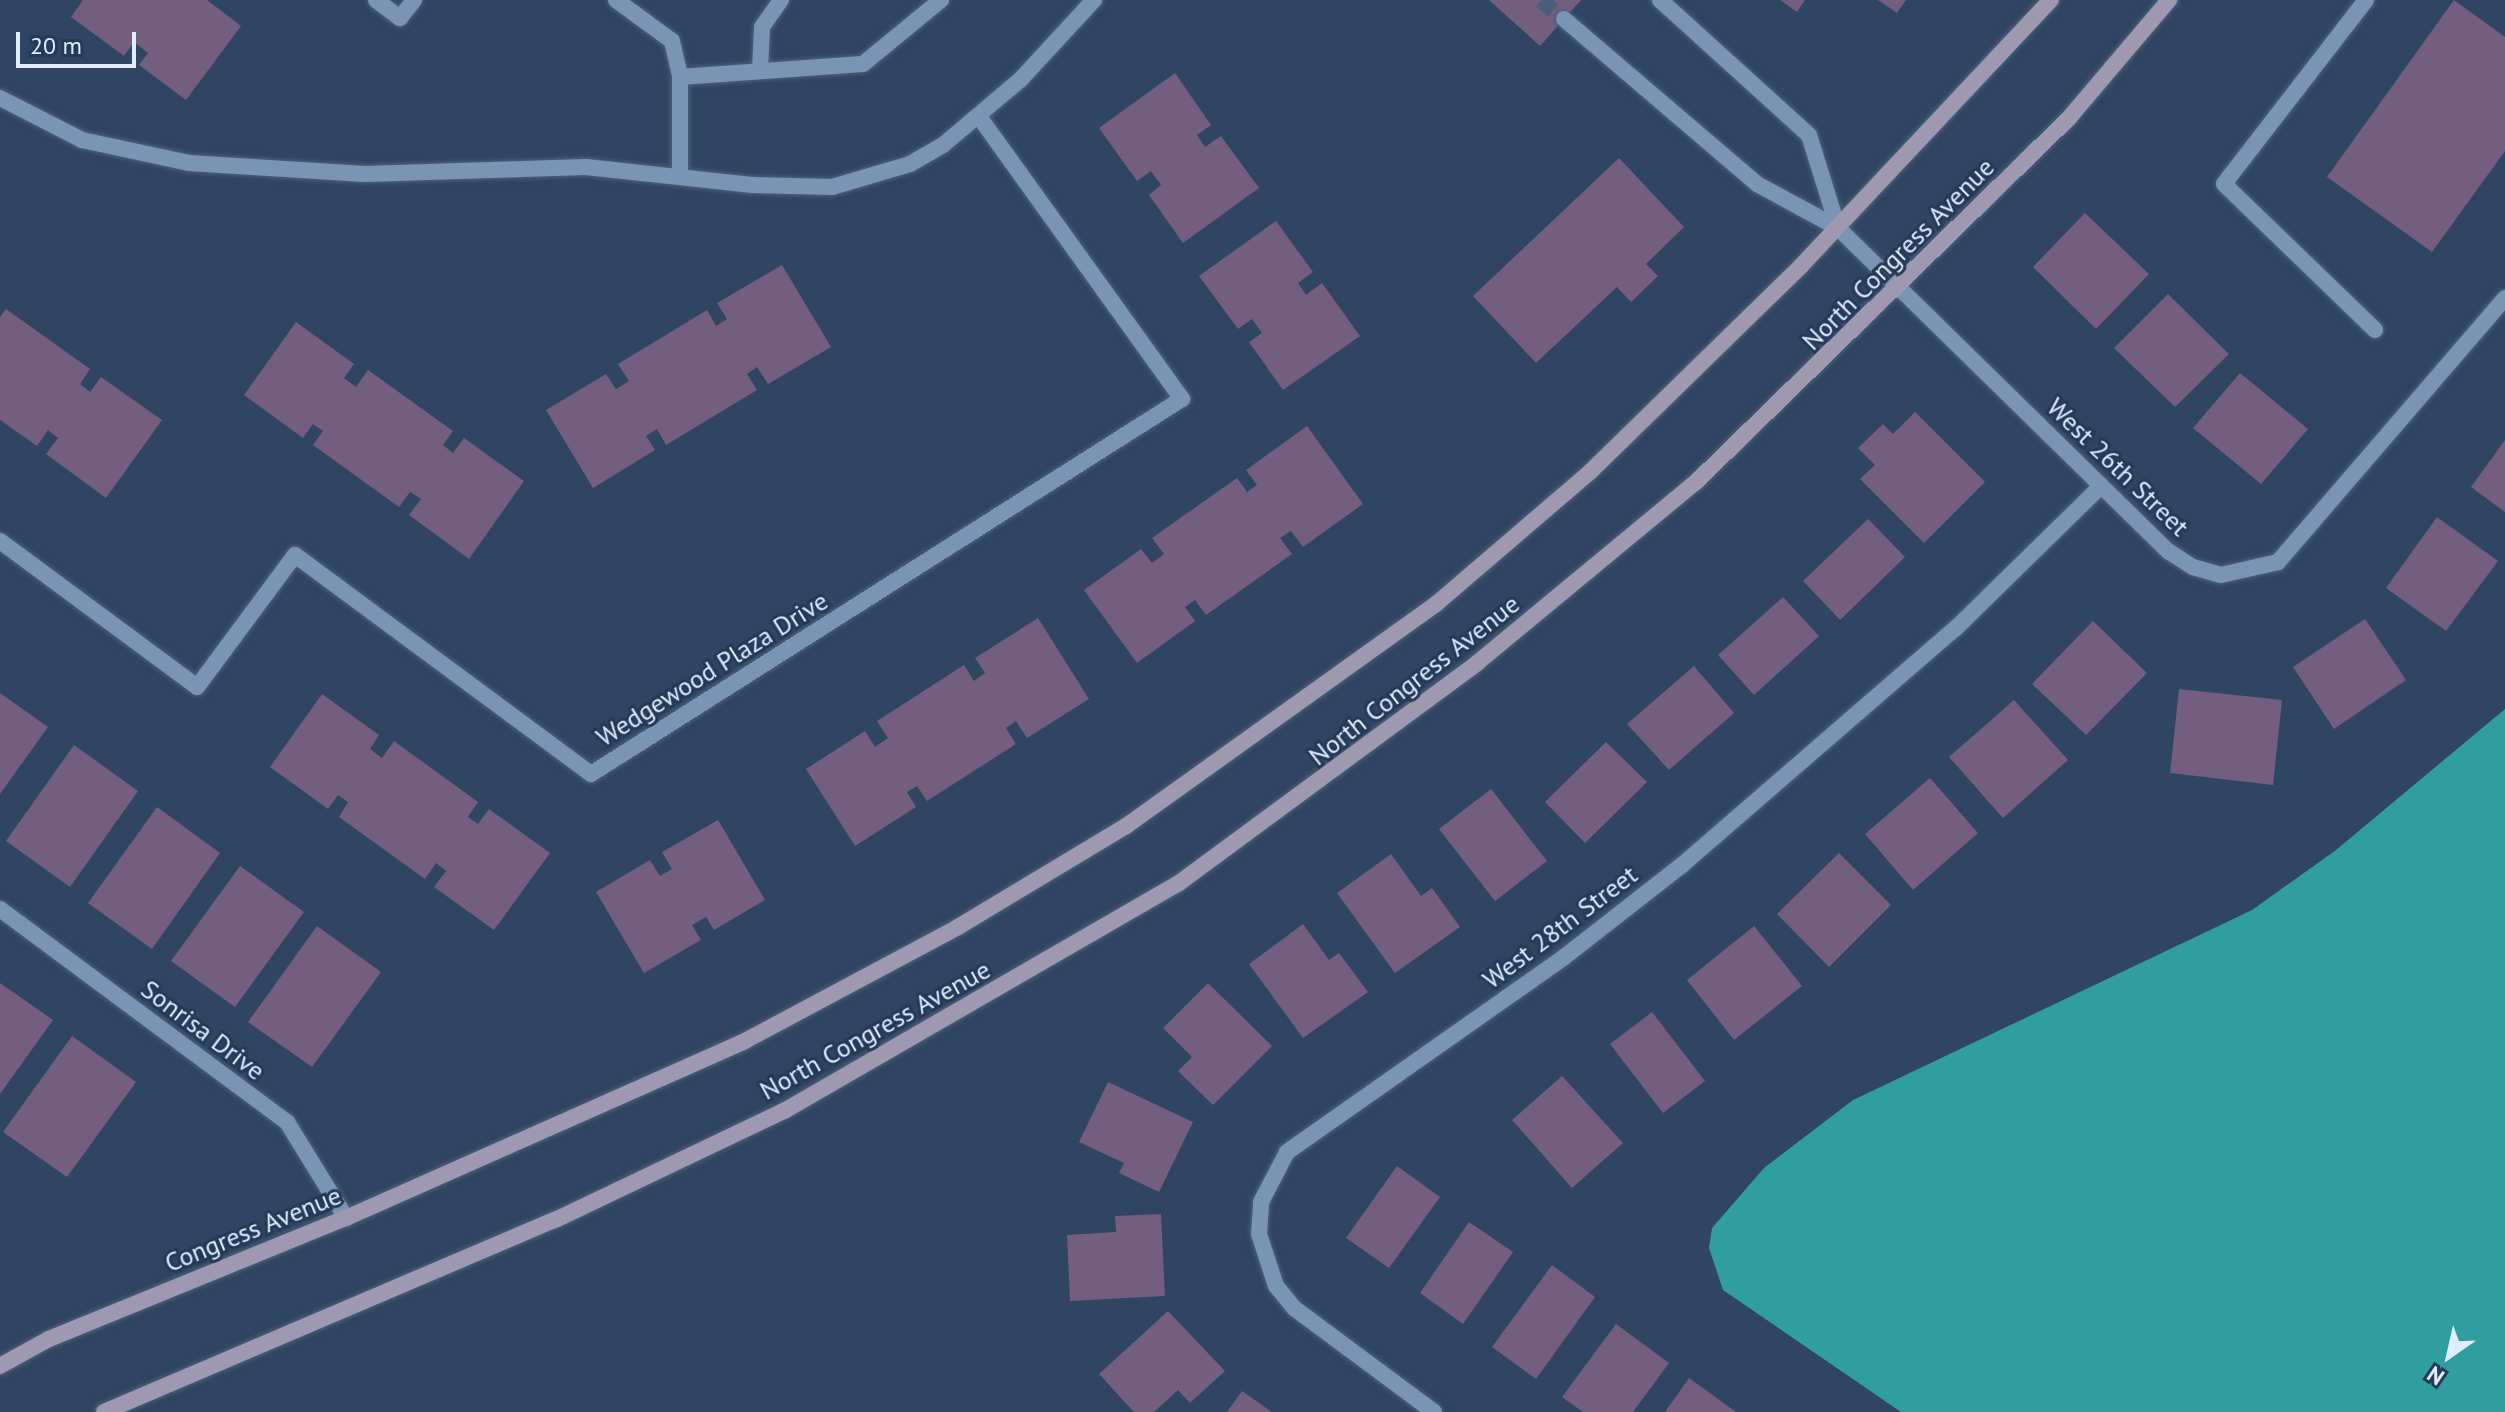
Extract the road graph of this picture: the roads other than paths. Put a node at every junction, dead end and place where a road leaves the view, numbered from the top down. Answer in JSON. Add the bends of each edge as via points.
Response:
{"nodes":[{"id":1,"x":376,"y":0,"type":"edge"},
{"id":2,"x":414,"y":0,"type":"edge"},
{"id":3,"x":616,"y":0,"type":"edge"},
{"id":4,"x":781,"y":0,"type":"edge"},
{"id":5,"x":941,"y":0,"type":"edge"},
{"id":6,"x":1094,"y":0,"type":"edge"},
{"id":7,"x":1660,"y":0,"type":"edge"},
{"id":8,"x":2051,"y":0,"type":"edge"},
{"id":9,"x":2169,"y":0,"type":"edge"},
{"id":10,"x":2366,"y":0,"type":"edge"},
{"id":11,"x":1564,"y":19,"type":"tunnel mouth"},
{"id":12,"x":760,"y":70,"type":"junction"},
{"id":13,"x":680,"y":77,"type":"junction"},
{"id":14,"x":0,"y":98,"type":"edge"},
{"id":15,"x":979,"y":117,"type":"junction"},
{"id":16,"x":680,"y":173,"type":"junction"},
{"id":17,"x":1838,"y":228,"type":"junction"},
{"id":18,"x":1898,"y":288,"type":"junction"},
{"id":19,"x":2505,"y":298,"type":"edge"},
{"id":20,"x":2375,"y":330,"type":"dead end"},
{"id":21,"x":2101,"y":486,"type":"junction"},
{"id":22,"x":0,"y":541,"type":"edge"},
{"id":23,"x":0,"y":909,"type":"edge"},
{"id":24,"x":525,"y":1138,"type":"joint"},
{"id":25,"x":346,"y":1218,"type":"junction"},
{"id":26,"x":0,"y":1366,"type":"edge"},
{"id":27,"x":104,"y":1412,"type":"edge"},
{"id":28,"x":1434,"y":1412,"type":"edge"}],
"edges":[{"from":1,"to":2,"type":"street","via":[[400,18]]},
{"from":3,"to":13,"type":"street","via":[[672,41]]},
{"from":4,"to":12,"type":"street","via":[[762,27]]},
{"from":5,"to":12,"type":"street","via":[[863,64]]},
{"from":6,"to":15,"type":"street"},
{"from":7,"to":17,"type":"street","via":[[1809,135]]},
{"from":8,"to":17,"type":"street","name":"North Congress Avenue"},
{"from":9,"to":18,"type":"street","name":"North Congress Avenue","via":[[2069,118]]},
{"from":10,"to":20,"type":"street","via":[[2224,184]]},
{"from":11,"to":17,"type":"street","via":[[1757,184]]},
{"from":12,"to":13,"type":"street"},
{"from":13,"to":16,"type":"street"},
{"from":14,"to":16,"type":"street","via":[[82,140],[189,163],[365,174],[586,167]]},
{"from":15,"to":16,"type":"street","via":[[910,164],[832,187],[752,185]]},
{"from":15,"to":22,"type":"street","name":"Wedgewood Plaza Drive","via":[[1182,399],[591,774],[295,555],[197,687]]},
{"from":17,"to":18,"type":"street","name":"West 26th Street"},
{"from":17,"to":24,"type":"street","name":"North Congress Avenue","via":[[1591,471],[1436,604],[1289,714],[1126,826],[958,927],[743,1042]]},
{"from":18,"to":21,"type":"street","name":"West 26th Street"},
{"from":18,"to":27,"type":"street","name":"North Congress Avenue","via":[[1696,482],[1552,603],[1333,774],[1192,874],[784,1111],[555,1220]]},
{"from":19,"to":21,"type":"street","name":"West 26th Street","via":[[2278,562],[2221,575],[2193,567]]},
{"from":21,"to":28,"type":"street","name":"West 28th Street","via":[[1956,628],[1682,865],[1563,958],[1287,1152],[1261,1202],[1259,1234],[1276,1286],[1294,1308]]},
{"from":23,"to":25,"type":"street","name":"Sonrisa Drive","via":[[287,1122]]},
{"from":24,"to":25,"type":"street","name":"Congress Avenue"},
{"from":25,"to":26,"type":"street","name":"Congress Avenue","via":[[49,1339]]}]}
